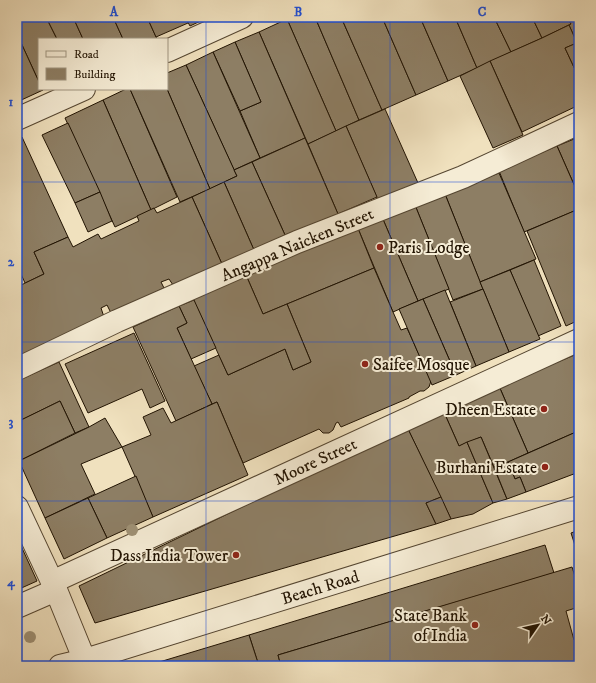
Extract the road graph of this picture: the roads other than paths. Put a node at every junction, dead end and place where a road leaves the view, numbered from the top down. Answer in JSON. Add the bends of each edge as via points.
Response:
{"nodes":[{"id":1,"x":242,"y":17,"type":"edge"},
{"id":2,"x":168,"y":51,"type":"edge"},
{"id":3,"x":82,"y":90,"type":"edge"},
{"id":4,"x":17,"y":119,"type":"edge"},
{"id":5,"x":579,"y":123,"type":"edge"},
{"id":6,"x":579,"y":340,"type":"edge"},
{"id":7,"x":17,"y":369,"type":"edge"},
{"id":8,"x":17,"y":507,"type":"edge"},
{"id":9,"x":579,"y":507,"type":"edge"},
{"id":10,"x":54,"y":586,"type":"junction"},
{"id":11,"x":17,"y":607,"type":"edge"},
{"id":12,"x":86,"y":663,"type":"edge"},
{"id":13,"x":60,"y":666,"type":"edge"}],
"edges":[{"from":1,"to":2,"type":"street"},
{"from":3,"to":4,"type":"street"},
{"from":5,"to":7,"type":"street","name":"Angappa Naicken Street","via":[[463,177],[298,242]]},
{"from":6,"to":10,"type":"street","name":"Moore Street"},
{"from":8,"to":10,"type":"street"},
{"from":9,"to":12,"type":"street","name":"Beach Road"},
{"from":10,"to":11,"type":"street","name":"Moore Street"},
{"from":10,"to":12,"type":"street"},
{"from":12,"to":13,"type":"street","name":"Beach Road"}]}
